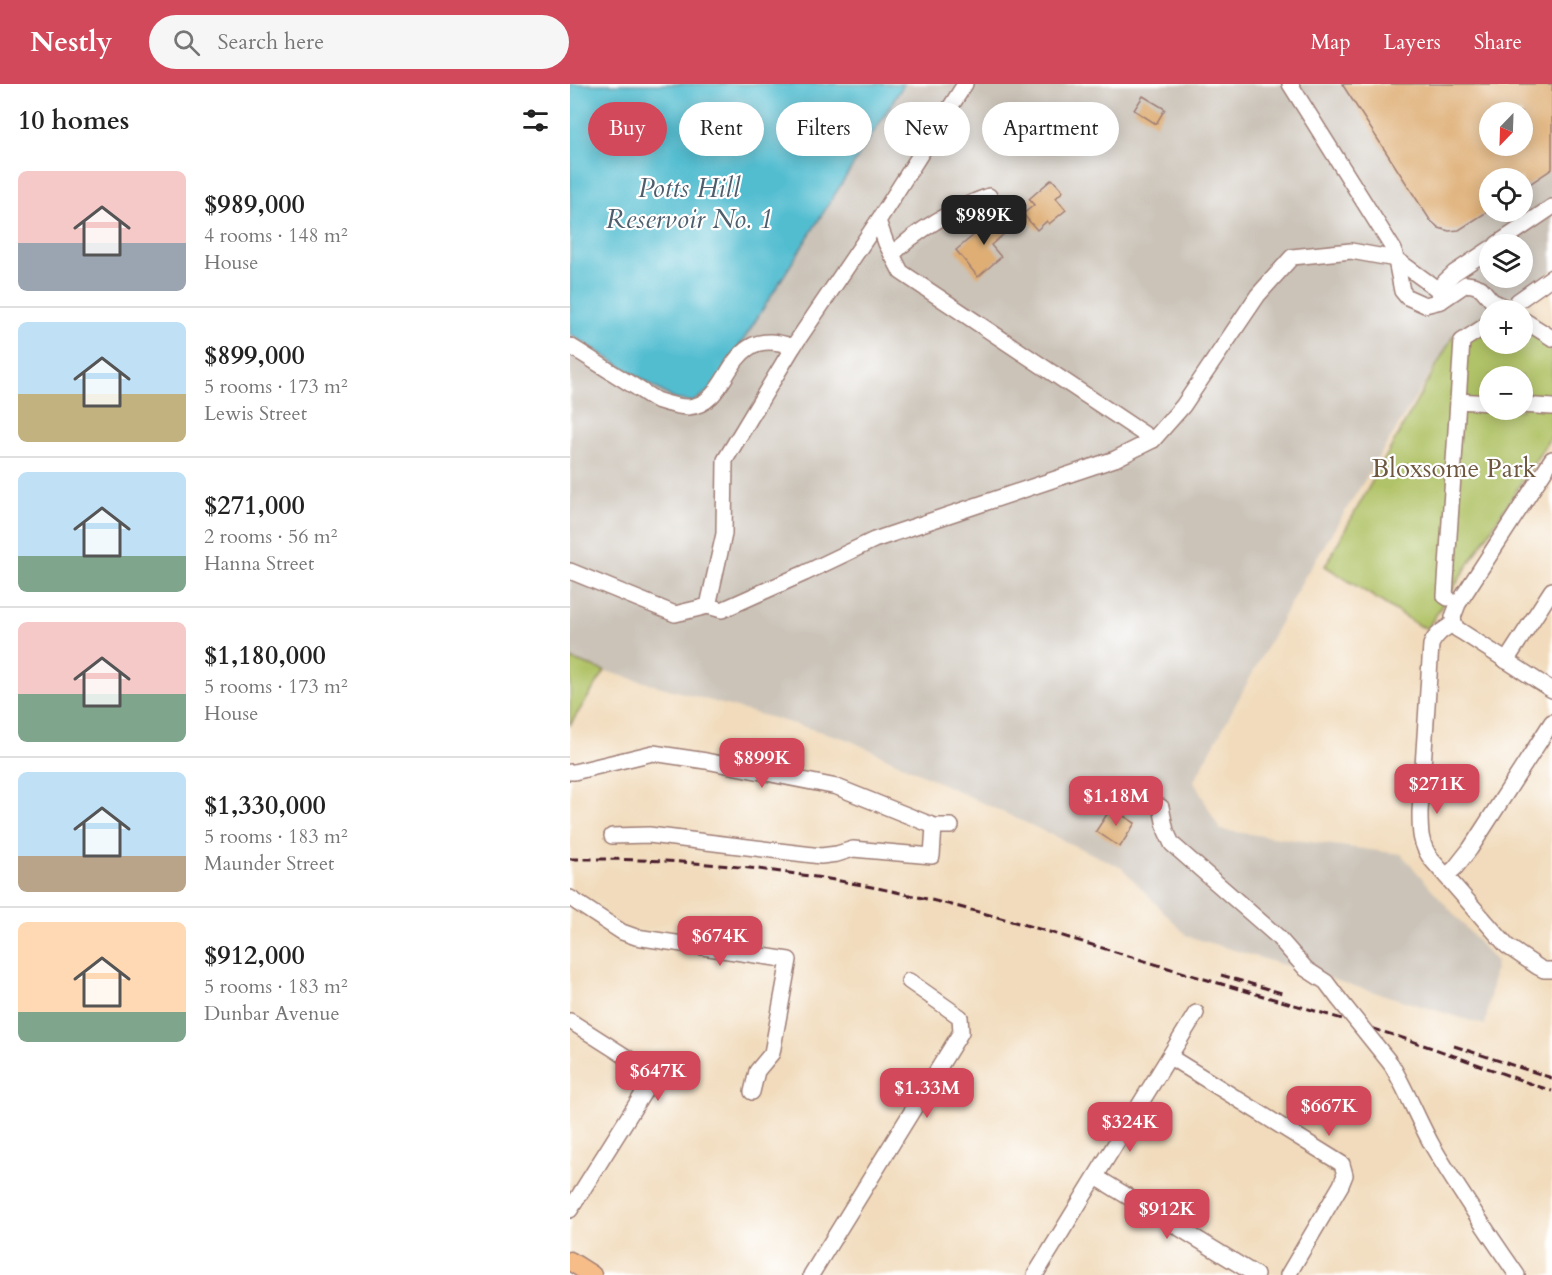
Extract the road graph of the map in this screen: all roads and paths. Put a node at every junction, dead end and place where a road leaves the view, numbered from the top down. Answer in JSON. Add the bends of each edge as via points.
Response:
{"nodes":[{"id":1,"x":965,"y":84,"type":"edge"},
{"id":2,"x":1290,"y":84,"type":"edge"},
{"id":3,"x":989,"y":196,"type":"dead end"},
{"id":4,"x":1552,"y":207,"type":"edge"},
{"id":5,"x":878,"y":220,"type":"junction"},
{"id":6,"x":1512,"y":234,"type":"edge"},
{"id":7,"x":892,"y":255,"type":"junction"},
{"id":8,"x":1479,"y":256,"type":"edge"},
{"id":9,"x":1396,"y":259,"type":"junction"},
{"id":10,"x":1552,"y":277,"type":"edge"},
{"id":11,"x":1439,"y":295,"type":"junction"},
{"id":12,"x":1491,"y":300,"type":"edge"},
{"id":13,"x":1519,"y":300,"type":"edge"},
{"id":14,"x":1533,"y":325,"type":"edge"},
{"id":15,"x":1479,"y":330,"type":"edge"},
{"id":16,"x":1552,"y":338,"type":"edge"},
{"id":17,"x":570,"y":346,"type":"edge"},
{"id":18,"x":793,"y":346,"type":"junction"},
{"id":19,"x":1458,"y":401,"type":"junction"},
{"id":20,"x":1479,"y":402,"type":"edge"},
{"id":21,"x":1533,"y":406,"type":"edge"},
{"id":22,"x":1552,"y":407,"type":"edge"},
{"id":23,"x":1153,"y":440,"type":"junction"},
{"id":24,"x":1552,"y":459,"type":"edge"},
{"id":25,"x":570,"y":571,"type":"edge"},
{"id":26,"x":1550,"y":597,"type":"edge"},
{"id":27,"x":1448,"y":598,"type":"dead end"},
{"id":28,"x":708,"y":606,"type":"junction"},
{"id":29,"x":1454,"y":623,"type":"junction"},
{"id":30,"x":1506,"y":660,"type":"junction"},
{"id":31,"x":1552,"y":690,"type":"edge"},
{"id":32,"x":1552,"y":722,"type":"edge"},
{"id":33,"x":570,"y":772,"type":"edge"},
{"id":34,"x":1161,"y":807,"type":"dead end"},
{"id":35,"x":934,"y":826,"type":"junction"},
{"id":36,"x":951,"y":826,"type":"dead end"},
{"id":37,"x":612,"y":836,"type":"dead end"},
{"id":38,"x":1446,"y":876,"type":"junction"},
{"id":39,"x":570,"y":898,"type":"edge"},
{"id":40,"x":1552,"y":970,"type":"edge"},
{"id":41,"x":909,"y":981,"type":"dead end"},
{"id":42,"x":1196,"y":1013,"type":"dead end"},
{"id":43,"x":570,"y":1022,"type":"edge"},
{"id":44,"x":1170,"y":1057,"type":"junction"},
{"id":45,"x":752,"y":1092,"type":"dead end"},
{"id":46,"x":1096,"y":1177,"type":"junction"},
{"id":47,"x":570,"y":1210,"type":"edge"},
{"id":48,"x":570,"y":1261,"type":"edge"},
{"id":49,"x":592,"y":1275,"type":"edge"},
{"id":50,"x":811,"y":1275,"type":"edge"},
{"id":51,"x":1035,"y":1275,"type":"edge"},
{"id":52,"x":1256,"y":1275,"type":"edge"},
{"id":53,"x":1288,"y":1275,"type":"edge"},
{"id":54,"x":1517,"y":1275,"type":"edge"}],
"edges":[{"from":1,"to":5,"type":"street"},
{"from":2,"to":9,"type":"street"},
{"from":3,"to":7,"type":"street","via":[[918,232]]},
{"from":4,"to":6,"type":"street"},
{"from":5,"to":7,"type":"street"},
{"from":5,"to":18,"type":"street"},
{"from":7,"to":23,"type":"street","via":[[901,272]]},
{"from":8,"to":11,"type":"street","via":[[1454,273]]},
{"from":9,"to":11,"type":"street"},
{"from":9,"to":11,"type":"street","via":[[1401,291],[1407,297],[1425,305]]},
{"from":9,"to":23,"type":"street","via":[[1351,251],[1292,257],[1258,295],[1183,406]]},
{"from":10,"to":13,"type":"street"},
{"from":11,"to":12,"type":"street","via":[[1466,284],[1481,288]]},
{"from":14,"to":16,"type":"street"},
{"from":15,"to":19,"type":"street","via":[[1462,340],[1455,377]]},
{"from":17,"to":18,"type":"street","via":[[656,400],[687,407],[711,396],[747,348],[770,342]]},
{"from":18,"to":28,"type":"street","via":[[725,460],[724,534]]},
{"from":19,"to":20,"type":"street"},
{"from":19,"to":27,"type":"street","via":[[1445,597]]},
{"from":21,"to":22,"type":"street"},
{"from":23,"to":28,"type":"street","via":[[1115,459],[874,540],[722,610]]},
{"from":24,"to":29,"type":"street","via":[[1458,604]]},
{"from":25,"to":28,"type":"street","via":[[675,614]]},
{"from":26,"to":30,"type":"street"},
{"from":29,"to":30,"type":"street"},
{"from":29,"to":38,"type":"street","via":[[1437,635],[1431,645],[1420,812],[1424,849]]},
{"from":30,"to":31,"type":"street"},
{"from":32,"to":38,"type":"street","via":[[1466,854]]},
{"from":33,"to":35,"type":"street","via":[[653,753],[837,787]]},
{"from":34,"to":54,"type":"street","bridge":true,"via":[[1172,844],[1277,936],[1306,969],[1326,982],[1391,1064],[1432,1144]]},
{"from":35,"to":36,"type":"street"},
{"from":35,"to":37,"type":"street","via":[[932,856],[853,849],[821,856],[649,835]]},
{"from":38,"to":40,"type":"street","via":[[1507,946],[1538,967]]},
{"from":39,"to":45,"type":"street","via":[[636,937],[789,960],[772,1053],[757,1071]]},
{"from":41,"to":50,"type":"street","via":[[960,1017],[962,1032]]},
{"from":42,"to":44,"type":"street"},
{"from":43,"to":47,"type":"street","via":[[639,1065],[647,1082]]},
{"from":44,"to":46,"type":"street"},
{"from":44,"to":53,"type":"street","via":[[1342,1164],[1345,1174],[1341,1185]]},
{"from":46,"to":51,"type":"street"},
{"from":46,"to":52,"type":"street"},
{"from":48,"to":49,"type":"main road"}]}
